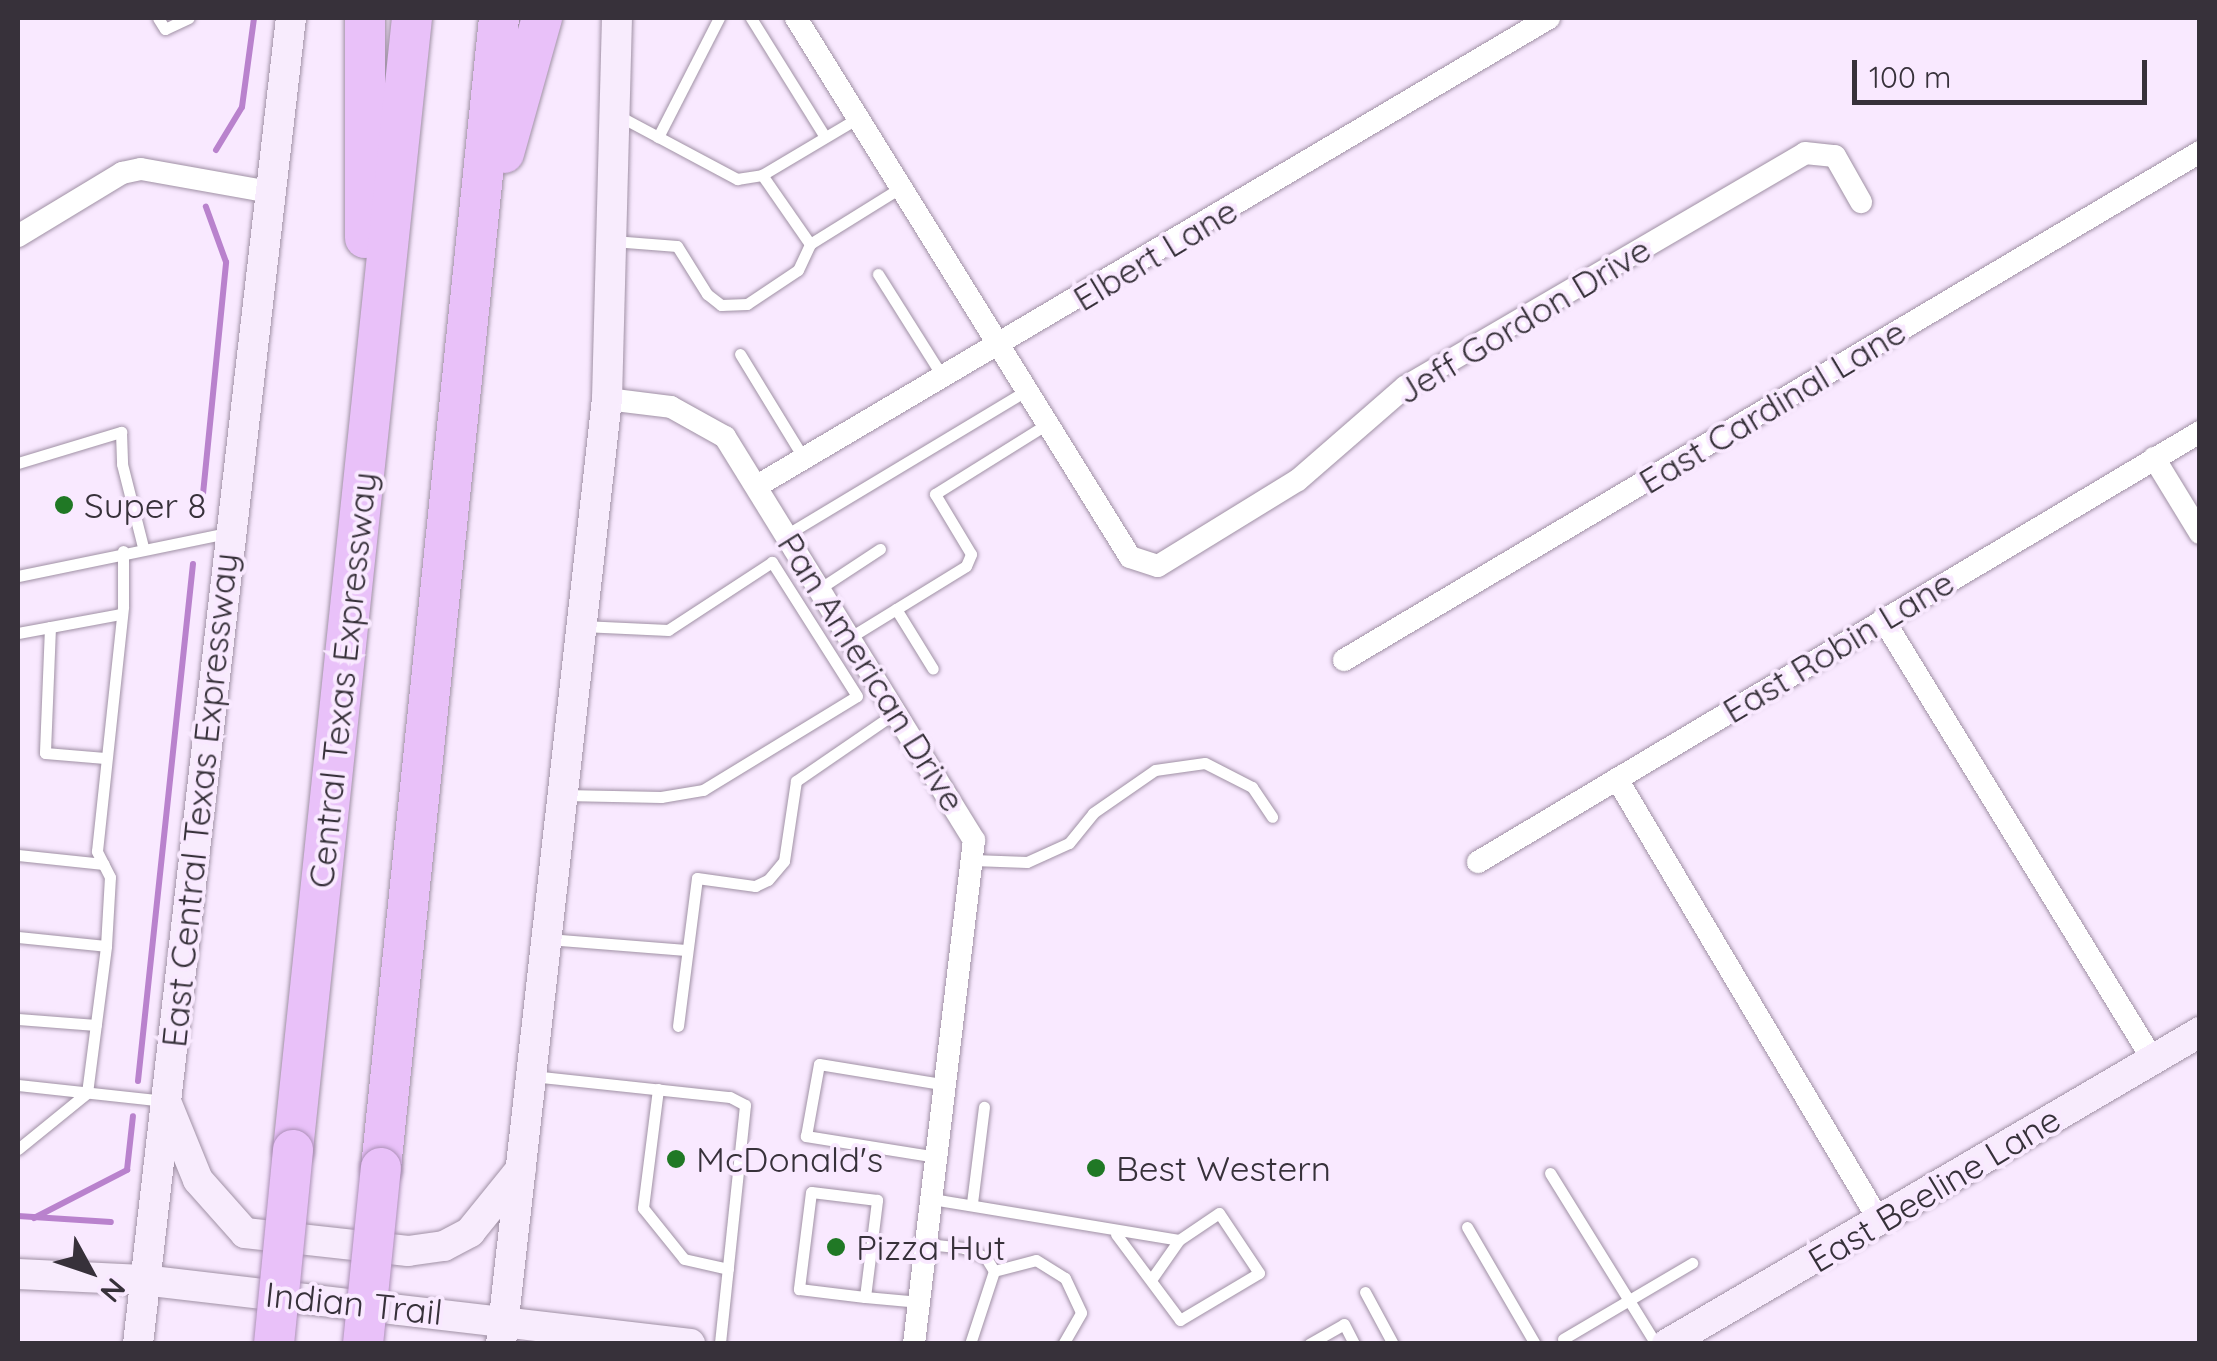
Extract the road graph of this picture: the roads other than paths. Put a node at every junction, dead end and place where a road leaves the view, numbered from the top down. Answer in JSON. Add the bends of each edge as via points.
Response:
{"nodes":[{"id":1,"x":158,"y":18,"type":"edge"},
{"id":2,"x":189,"y":18,"type":"edge"},
{"id":3,"x":291,"y":18,"type":"edge"},
{"id":4,"x":365,"y":18,"type":"edge"},
{"id":5,"x":412,"y":18,"type":"edge"},
{"id":6,"x":499,"y":18,"type":"edge"},
{"id":7,"x":542,"y":18,"type":"edge"},
{"id":8,"x":617,"y":18,"type":"edge"},
{"id":9,"x":719,"y":18,"type":"edge"},
{"id":10,"x":751,"y":18,"type":"edge"},
{"id":11,"x":796,"y":18,"type":"edge"},
{"id":12,"x":1549,"y":18,"type":"edge"},
{"id":13,"x":617,"y":115,"type":"junction"},
{"id":14,"x":858,"y":118,"type":"junction"},
{"id":15,"x":658,"y":137,"type":"junction"},
{"id":16,"x":825,"y":137,"type":"junction"},
{"id":17,"x":2200,"y":152,"type":"edge"},
{"id":18,"x":762,"y":175,"type":"junction"},
{"id":19,"x":900,"y":188,"type":"junction"},
{"id":20,"x":270,"y":192,"type":"junction"},
{"id":21,"x":1862,"y":202,"type":"dead end"},
{"id":22,"x":18,"y":236,"type":"edge"},
{"id":23,"x":613,"y":240,"type":"junction"},
{"id":24,"x":810,"y":244,"type":"junction"},
{"id":25,"x":474,"y":263,"type":"junction"},
{"id":26,"x":878,"y":274,"type":"dead end"},
{"id":27,"x":380,"y":312,"type":"junction"},
{"id":28,"x":999,"y":348,"type":"junction"},
{"id":29,"x":740,"y":354,"type":"dead end"},
{"id":30,"x":944,"y":379,"type":"junction"},
{"id":31,"x":1026,"y":391,"type":"junction"},
{"id":32,"x":607,"y":399,"type":"junction"},
{"id":33,"x":1047,"y":424,"type":"junction"},
{"id":34,"x":2200,"y":432,"type":"edge"},
{"id":35,"x":2154,"y":458,"type":"junction"},
{"id":36,"x":804,"y":459,"type":"junction"},
{"id":37,"x":18,"y":462,"type":"edge"},
{"id":38,"x":756,"y":486,"type":"junction"},
{"id":39,"x":230,"y":533,"type":"junction"},
{"id":40,"x":2200,"y":533,"type":"edge"},
{"id":41,"x":786,"y":535,"type":"junction"},
{"id":42,"x":143,"y":546,"type":"junction"},
{"id":43,"x":880,"y":548,"type":"dead end"},
{"id":44,"x":122,"y":551,"type":"junction"},
{"id":45,"x":18,"y":576,"type":"edge"},
{"id":46,"x":819,"y":589,"type":"junction"},
{"id":47,"x":896,"y":609,"type":"junction"},
{"id":48,"x":121,"y":614,"type":"junction"},
{"id":49,"x":1883,"y":620,"type":"junction"},
{"id":50,"x":582,"y":626,"type":"junction"},
{"id":51,"x":50,"y":627,"type":"junction"},
{"id":52,"x":18,"y":633,"type":"edge"},
{"id":53,"x":849,"y":638,"type":"junction"},
{"id":54,"x":1344,"y":660,"type":"dead end"},
{"id":55,"x":933,"y":669,"type":"dead end"},
{"id":56,"x":895,"y":713,"type":"junction"},
{"id":57,"x":105,"y":758,"type":"junction"},
{"id":58,"x":1616,"y":779,"type":"junction"},
{"id":59,"x":563,"y":794,"type":"junction"},
{"id":60,"x":1272,"y":817,"type":"dead end"},
{"id":61,"x":18,"y":855,"type":"edge"},
{"id":62,"x":974,"y":860,"type":"junction"},
{"id":63,"x":1478,"y":862,"type":"dead end"},
{"id":64,"x":104,"y":864,"type":"junction"},
{"id":65,"x":18,"y":937,"type":"edge"},
{"id":66,"x":547,"y":939,"type":"junction"},
{"id":67,"x":106,"y":946,"type":"junction"},
{"id":68,"x":688,"y":950,"type":"junction"},
{"id":69,"x":18,"y":1019,"type":"edge"},
{"id":70,"x":96,"y":1025,"type":"junction"},
{"id":71,"x":678,"y":1026,"type":"dead end"},
{"id":72,"x":2200,"y":1032,"type":"edge"},
{"id":73,"x":2153,"y":1060,"type":"junction"},
{"id":74,"x":532,"y":1076,"type":"junction"},
{"id":75,"x":18,"y":1085,"type":"edge"},
{"id":76,"x":947,"y":1085,"type":"junction"},
{"id":77,"x":658,"y":1090,"type":"junction"},
{"id":78,"x":87,"y":1093,"type":"junction"},
{"id":79,"x":165,"y":1101,"type":"junction"},
{"id":80,"x":984,"y":1107,"type":"dead end"},
{"id":81,"x":18,"y":1149,"type":"edge"},
{"id":82,"x":938,"y":1157,"type":"junction"},
{"id":83,"x":522,"y":1168,"type":"junction"},
{"id":84,"x":1550,"y":1173,"type":"dead end"},
{"id":85,"x":932,"y":1200,"type":"junction"},
{"id":86,"x":972,"y":1203,"type":"junction"},
{"id":87,"x":1880,"y":1222,"type":"junction"},
{"id":88,"x":1466,"y":1227,"type":"dead end"},
{"id":89,"x":1116,"y":1234,"type":"junction"},
{"id":90,"x":1180,"y":1240,"type":"junction"},
{"id":91,"x":927,"y":1244,"type":"junction"},
{"id":92,"x":1692,"y":1262,"type":"dead end"},
{"id":93,"x":728,"y":1269,"type":"junction"},
{"id":94,"x":994,"y":1271,"type":"junction"},
{"id":95,"x":18,"y":1274,"type":"edge"},
{"id":96,"x":1153,"y":1277,"type":"junction"},
{"id":97,"x":143,"y":1280,"type":"junction"},
{"id":98,"x":1365,"y":1292,"type":"dead end"},
{"id":99,"x":865,"y":1297,"type":"junction"},
{"id":100,"x":1629,"y":1300,"type":"junction"},
{"id":101,"x":920,"y":1302,"type":"junction"},
{"id":102,"x":502,"y":1331,"type":"edge"},
{"id":103,"x":1563,"y":1339,"type":"dead end"},
{"id":104,"x":138,"y":1344,"type":"edge"},
{"id":105,"x":274,"y":1344,"type":"edge"},
{"id":106,"x":362,"y":1344,"type":"edge"},
{"id":107,"x":690,"y":1344,"type":"edge"},
{"id":108,"x":720,"y":1344,"type":"edge"},
{"id":109,"x":914,"y":1344,"type":"edge"},
{"id":110,"x":970,"y":1344,"type":"edge"},
{"id":111,"x":1064,"y":1344,"type":"edge"},
{"id":112,"x":1309,"y":1344,"type":"edge"},
{"id":113,"x":1354,"y":1344,"type":"edge"},
{"id":114,"x":1393,"y":1344,"type":"edge"},
{"id":115,"x":1536,"y":1344,"type":"edge"},
{"id":116,"x":1656,"y":1344,"type":"edge"},
{"id":117,"x":1667,"y":1344,"type":"edge"}],
"edges":[{"from":1,"to":2,"type":"lane","via":[[164,29]]},
{"from":3,"to":20,"type":"main road","name":"East Central Texas Expressway"},
{"from":4,"to":27,"type":"highway","via":[[365,238]]},
{"from":5,"to":27,"type":"highway","name":"Central Texas Expressway"},
{"from":6,"to":25,"type":"highway"},
{"from":7,"to":25,"type":"highway"},
{"from":8,"to":13,"type":"main road"},
{"from":9,"to":15,"type":"lane"},
{"from":10,"to":16,"type":"lane"},
{"from":11,"to":14,"type":"street"},
{"from":12,"to":28,"type":"street","name":"Elbert Lane"},
{"from":13,"to":15,"type":"lane"},
{"from":13,"to":23,"type":"main road"},
{"from":14,"to":16,"type":"lane"},
{"from":14,"to":19,"type":"street"},
{"from":15,"to":18,"type":"lane","via":[[736,179]]},
{"from":16,"to":18,"type":"lane"},
{"from":17,"to":54,"type":"street","name":"East Cardinal Lane"},
{"from":18,"to":24,"type":"lane"},
{"from":19,"to":24,"type":"lane"},
{"from":19,"to":28,"type":"street"},
{"from":20,"to":22,"type":"street","via":[[142,169],[122,173]]},
{"from":20,"to":39,"type":"main road","name":"East Central Texas Expressway"},
{"from":21,"to":33,"type":"street","name":"Jeff Gordon Drive","via":[[1835,156],[1805,153],[1405,386],[1298,480],[1158,566],[1130,557]]},
{"from":23,"to":24,"type":"lane","via":[[677,246],[721,305],[747,304],[798,270]]},
{"from":23,"to":32,"type":"main road"},
{"from":25,"to":106,"type":"highway","bridge":true},
{"from":26,"to":30,"type":"lane"},
{"from":27,"to":105,"type":"highway","name":"Central Texas Expressway","bridge":true},
{"from":28,"to":30,"type":"street","name":"Elbert Lane"},
{"from":28,"to":31,"type":"street"},
{"from":29,"to":36,"type":"lane"},
{"from":30,"to":36,"type":"street","name":"Elbert Lane"},
{"from":31,"to":33,"type":"street"},
{"from":31,"to":41,"type":"lane"},
{"from":32,"to":38,"type":"street","name":"Pan American Drive","via":[[670,407],[725,437]]},
{"from":32,"to":50,"type":"main road"},
{"from":33,"to":47,"type":"lane","via":[[935,494],[971,554],[966,566]]},
{"from":34,"to":35,"type":"street","name":"East Robin Lane"},
{"from":35,"to":40,"type":"street"},
{"from":35,"to":49,"type":"street","name":"East Robin Lane"},
{"from":36,"to":38,"type":"street","name":"Elbert Lane"},
{"from":37,"to":42,"type":"lane","via":[[121,432],[122,464]]},
{"from":38,"to":41,"type":"street","name":"Pan American Drive"},
{"from":39,"to":42,"type":"lane"},
{"from":39,"to":79,"type":"main road","name":"East Central Texas Expressway"},
{"from":41,"to":46,"type":"street","name":"Pan American Drive"},
{"from":42,"to":44,"type":"lane"},
{"from":43,"to":46,"type":"lane"},
{"from":44,"to":45,"type":"lane"},
{"from":44,"to":48,"type":"lane"},
{"from":46,"to":53,"type":"street","name":"Pan American Drive"},
{"from":47,"to":53,"type":"lane"},
{"from":47,"to":55,"type":"lane"},
{"from":48,"to":51,"type":"lane"},
{"from":48,"to":57,"type":"lane"},
{"from":49,"to":58,"type":"street","name":"East Robin Lane"},
{"from":49,"to":73,"type":"street"},
{"from":50,"to":59,"type":"main road"},
{"from":50,"to":59,"type":"lane","via":[[668,630],[772,562],[858,696],[702,790],[661,798]]},
{"from":51,"to":52,"type":"lane"},
{"from":51,"to":57,"type":"lane","via":[[45,753]]},
{"from":53,"to":56,"type":"street","name":"Pan American Drive"},
{"from":56,"to":62,"type":"street","name":"Pan American Drive","via":[[960,809],[974,840]]},
{"from":56,"to":68,"type":"lane","via":[[796,781],[784,862],[768,880],[755,886],[697,878]]},
{"from":57,"to":64,"type":"lane","via":[[97,851]]},
{"from":58,"to":63,"type":"street","name":"East Robin Lane"},
{"from":58,"to":87,"type":"street"},
{"from":59,"to":66,"type":"main road"},
{"from":60,"to":62,"type":"lane","via":[[1252,788],[1206,763],[1139,781],[1055,849],[1027,862]]},
{"from":61,"to":64,"type":"lane"},
{"from":62,"to":76,"type":"street","name":"Pan American Drive"},
{"from":64,"to":67,"type":"lane","via":[[110,877]]},
{"from":65,"to":67,"type":"lane"},
{"from":66,"to":68,"type":"lane"},
{"from":66,"to":74,"type":"main road"},
{"from":67,"to":70,"type":"lane"},
{"from":68,"to":71,"type":"lane"},
{"from":69,"to":70,"type":"lane"},
{"from":70,"to":78,"type":"lane"},
{"from":72,"to":73,"type":"main road","name":"East Beeline Lane"},
{"from":73,"to":87,"type":"main road","name":"East Beeline Lane"},
{"from":74,"to":77,"type":"lane"},
{"from":74,"to":83,"type":"main road"},
{"from":75,"to":78,"type":"lane"},
{"from":76,"to":82,"type":"street","name":"Pan American Drive"},
{"from":76,"to":82,"type":"lane","via":[[819,1064],[806,1136]]},
{"from":77,"to":93,"type":"lane","via":[[643,1208],[684,1259]]},
{"from":77,"to":93,"type":"lane","via":[[744,1104]]},
{"from":78,"to":79,"type":"lane"},
{"from":78,"to":81,"type":"lane"},
{"from":79,"to":83,"type":"main road","via":[[198,1180],[245,1233],[408,1252],[444,1246],[470,1232]]},
{"from":79,"to":97,"type":"main road","name":"East Central Texas Expressway"},
{"from":80,"to":86,"type":"lane"},
{"from":82,"to":85,"type":"street","name":"Pan American Drive"},
{"from":83,"to":102,"type":"main road"},
{"from":84,"to":100,"type":"lane"},
{"from":85,"to":86,"type":"lane"},
{"from":85,"to":91,"type":"street","name":"Pan American Drive"},
{"from":86,"to":89,"type":"lane"},
{"from":87,"to":117,"type":"main road","name":"East Beeline Lane"},
{"from":88,"to":115,"type":"lane"},
{"from":89,"to":90,"type":"lane"},
{"from":89,"to":96,"type":"lane"},
{"from":90,"to":96,"type":"lane"},
{"from":90,"to":96,"type":"lane","via":[[1219,1213],[1259,1273],[1180,1320]]},
{"from":91,"to":94,"type":"lane","via":[[964,1248],[986,1258]]},
{"from":91,"to":101,"type":"street","name":"Pan American Drive"},
{"from":92,"to":100,"type":"lane"},
{"from":93,"to":108,"type":"lane"},
{"from":94,"to":110,"type":"lane"},
{"from":94,"to":111,"type":"lane","via":[[1036,1260],[1065,1278],[1081,1313]]},
{"from":95,"to":97,"type":"main road","name":"Indian Trail"},
{"from":97,"to":102,"type":"main road","name":"Indian Trail"},
{"from":97,"to":104,"type":"main road","name":"East Central Texas Expressway"},
{"from":98,"to":114,"type":"lane"},
{"from":99,"to":99,"type":"lane","via":[[876,1200],[811,1192],[799,1289]]},
{"from":99,"to":101,"type":"lane"},
{"from":100,"to":103,"type":"lane"},
{"from":100,"to":116,"type":"lane"},
{"from":101,"to":109,"type":"street","name":"Pan American Drive"},
{"from":102,"to":107,"type":"main road","name":"Indian Trail"},
{"from":112,"to":113,"type":"lane","via":[[1344,1324]]}]}
